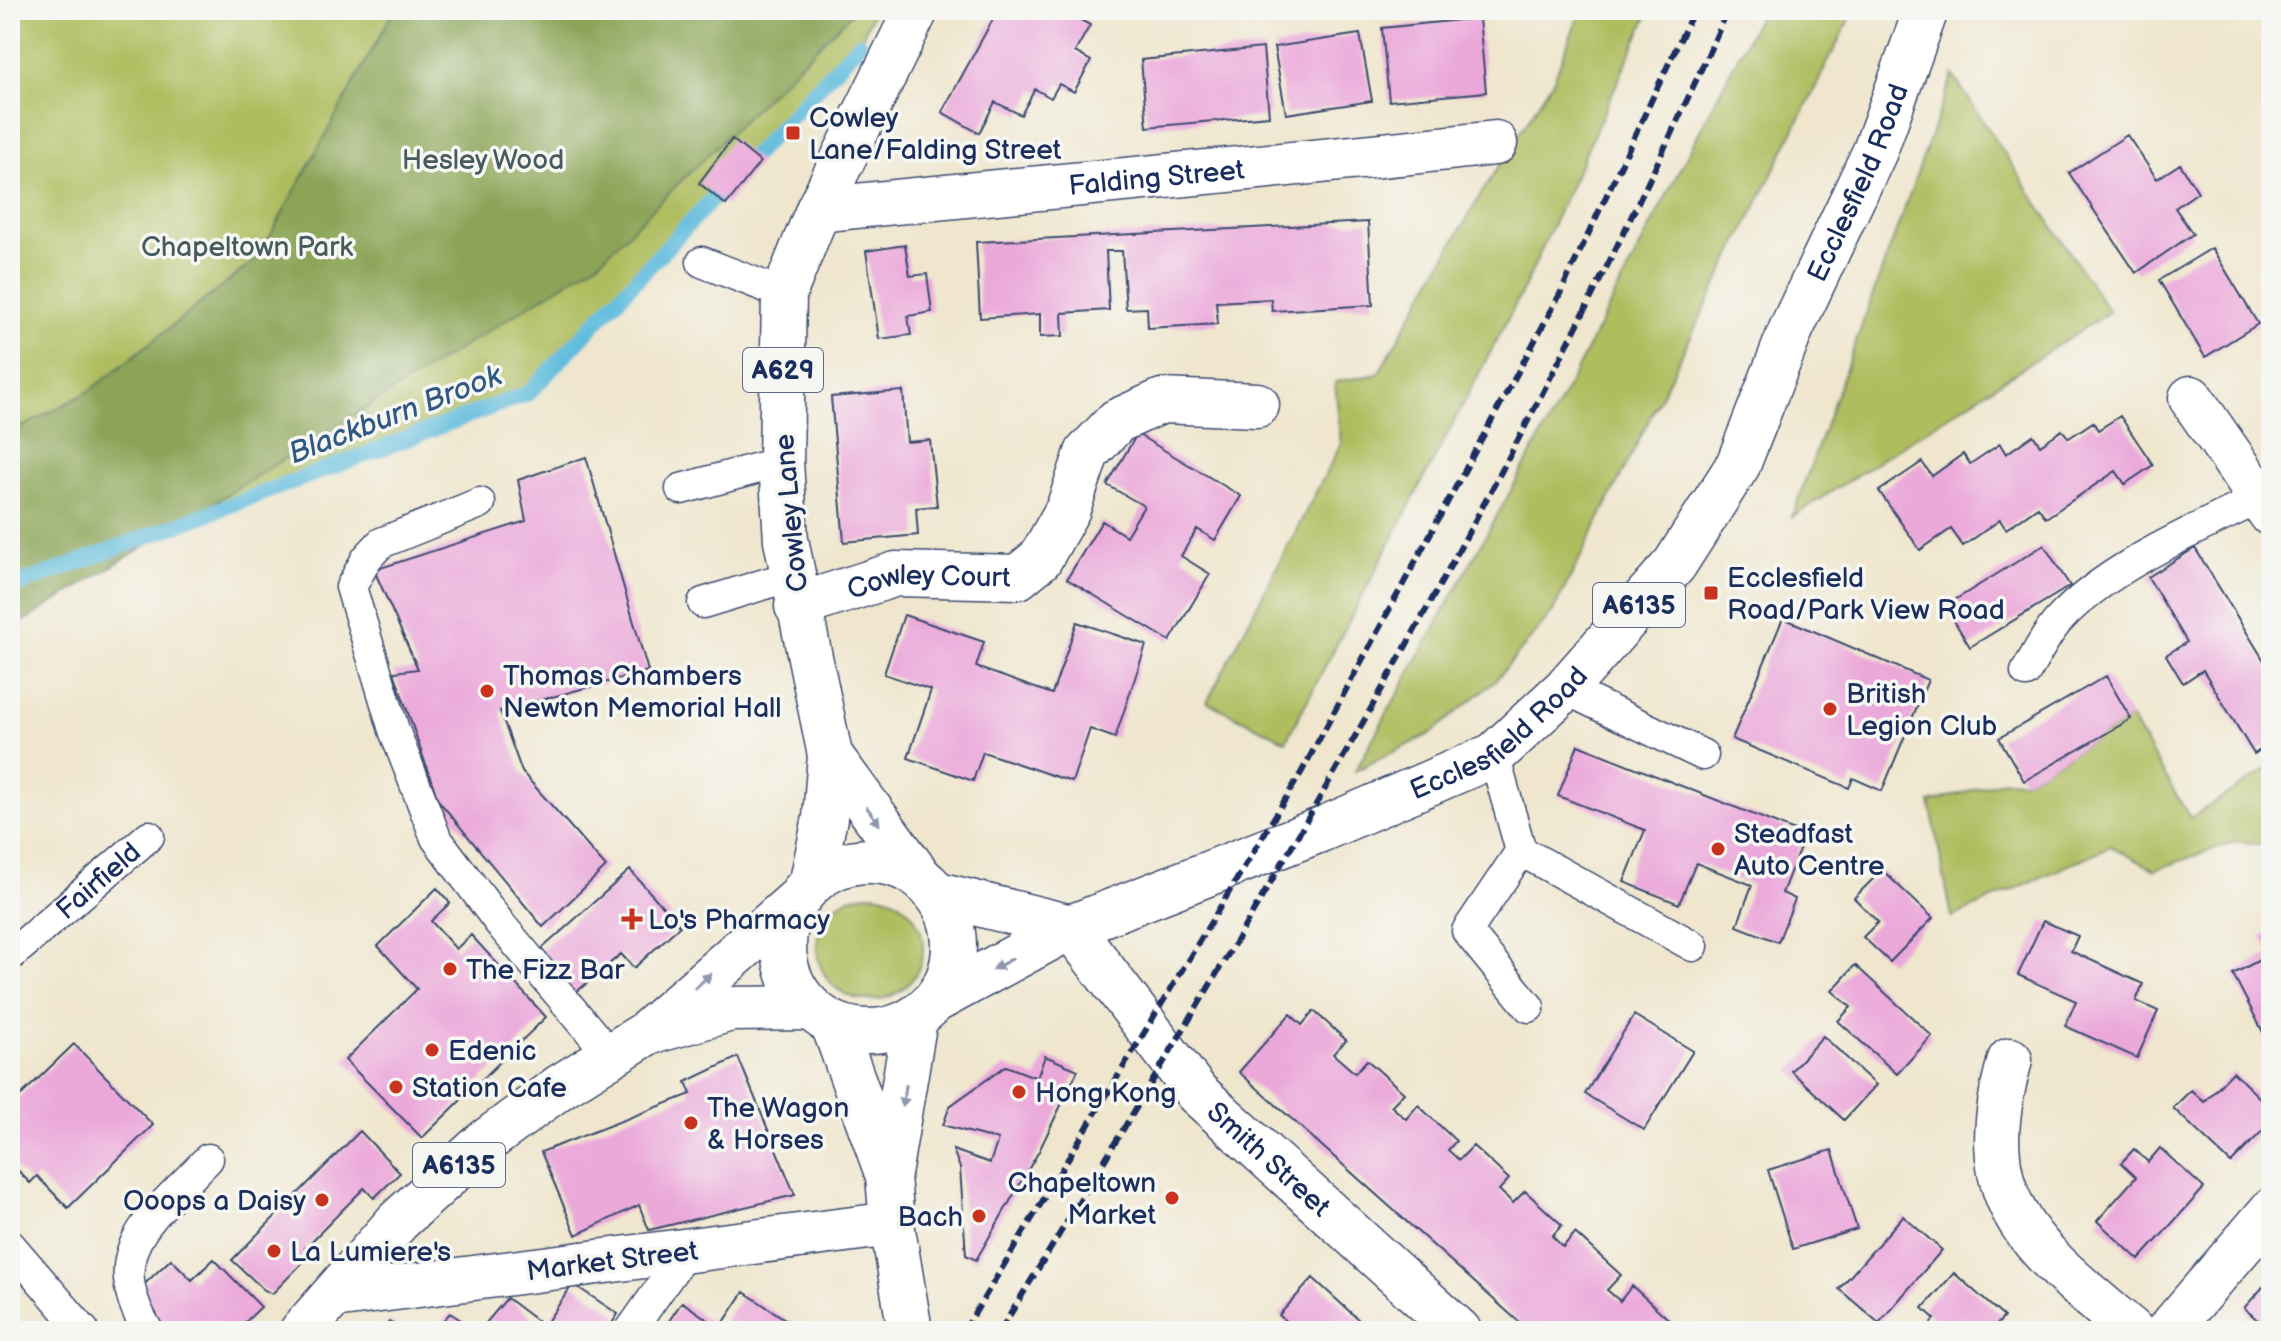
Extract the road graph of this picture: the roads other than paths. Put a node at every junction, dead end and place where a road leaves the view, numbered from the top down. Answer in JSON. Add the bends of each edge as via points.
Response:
{"nodes":[{"id":1,"x":916,"y":10,"type":"edge"},
{"id":2,"x":1926,"y":10,"type":"edge"},
{"id":3,"x":1495,"y":143,"type":"dead end"},
{"id":4,"x":818,"y":210,"type":"junction"},
{"id":5,"x":702,"y":262,"type":"dead end"},
{"id":6,"x":784,"y":294,"type":"junction"},
{"id":7,"x":2191,"y":398,"type":"dead end"},
{"id":8,"x":1257,"y":405,"type":"dead end"},
{"id":9,"x":781,"y":462,"type":"junction"},
{"id":10,"x":681,"y":489,"type":"dead end"},
{"id":11,"x":480,"y":503,"type":"dead end"},
{"id":12,"x":2266,"y":506,"type":"edge"},
{"id":13,"x":794,"y":591,"type":"junction"},
{"id":14,"x":703,"y":603,"type":"dead end"},
{"id":15,"x":2026,"y":672,"type":"dead end"},
{"id":16,"x":1565,"y":689,"type":"junction"},
{"id":17,"x":830,"y":755,"type":"junction"},
{"id":18,"x":1494,"y":755,"type":"junction"},
{"id":19,"x":1703,"y":755,"type":"dead end"},
{"id":20,"x":149,"y":836,"type":"dead end"},
{"id":21,"x":1521,"y":851,"type":"junction"},
{"id":22,"x":928,"y":885,"type":"junction"},
{"id":23,"x":803,"y":892,"type":"junction"},
{"id":24,"x":1071,"y":927,"type":"junction"},
{"id":25,"x":1693,"y":946,"type":"dead end"},
{"id":26,"x":10,"y":956,"type":"edge"},
{"id":27,"x":1529,"y":1007,"type":"dead end"},
{"id":28,"x":926,"y":1010,"type":"junction"},
{"id":29,"x":821,"y":1016,"type":"junction"},
{"id":30,"x":628,"y":1044,"type":"junction"},
{"id":31,"x":2010,"y":1060,"type":"dead end"},
{"id":32,"x":208,"y":1159,"type":"dead end"},
{"id":33,"x":888,"y":1176,"type":"junction"},
{"id":34,"x":2271,"y":1211,"type":"edge"},
{"id":35,"x":892,"y":1224,"type":"junction"},
{"id":36,"x":10,"y":1245,"type":"edge"},
{"id":37,"x":687,"y":1250,"type":"junction"},
{"id":38,"x":333,"y":1296,"type":"junction"},
{"id":39,"x":84,"y":1331,"type":"edge"},
{"id":40,"x":148,"y":1331,"type":"edge"},
{"id":41,"x":302,"y":1331,"type":"edge"},
{"id":42,"x":630,"y":1331,"type":"edge"},
{"id":43,"x":910,"y":1331,"type":"edge"},
{"id":44,"x":1459,"y":1331,"type":"edge"},
{"id":45,"x":2132,"y":1331,"type":"edge"},
{"id":46,"x":2168,"y":1331,"type":"edge"}],
"edges":[{"from":1,"to":4,"type":"main road","name":"Cowley Lane","number":"A629"},
{"from":2,"to":16,"type":"main road","name":"Ecclesfield Road","number":"A6135","via":[[1875,151],[1792,327],[1738,465],[1675,564]]},
{"from":3,"to":4,"type":"main road","name":"Falding Street"},
{"from":4,"to":6,"type":"main road","name":"Cowley Lane","number":"A629"},
{"from":5,"to":6,"type":"lane"},
{"from":6,"to":9,"type":"main road","name":"Cowley Lane","number":"A629"},
{"from":7,"to":12,"type":"main road"},
{"from":8,"to":13,"type":"main road","name":"Cowley Court","via":[[1162,401],[1117,421],[1087,453],[1068,509],[1040,559],[1018,577],[896,574]]},
{"from":9,"to":10,"type":"lane"},
{"from":9,"to":13,"type":"main road","name":"Cowley Lane","number":"A629"},
{"from":11,"to":30,"type":"lane","via":[[381,543],[351,587],[394,730],[436,838],[501,925]]},
{"from":12,"to":15,"type":"lane","via":[[2169,542],[2106,582],[2059,620]]},
{"from":13,"to":14,"type":"lane"},
{"from":13,"to":17,"type":"main road","name":"Cowley Lane","number":"A629"},
{"from":16,"to":18,"type":"main road","name":"Ecclesfield Road","number":"A6135"},
{"from":16,"to":19,"type":"lane"},
{"from":17,"to":22,"type":"main road","name":"Cowley Lane","number":"A629","one_way":true},
{"from":17,"to":23,"type":"main road","name":"Cowley Lane","number":"A629","via":[[825,818]]},
{"from":18,"to":21,"type":"lane"},
{"from":18,"to":24,"type":"main road","name":"Ecclesfield Road","number":"A6135"},
{"from":20,"to":26,"type":"lane","name":"Fairfield"},
{"from":21,"to":25,"type":"lane"},
{"from":21,"to":27,"type":"lane","via":[[1467,931]]},
{"from":22,"to":23,"type":"main road","number":"A6135","via":[[892,863],[864,860],[837,866]]},
{"from":22,"to":24,"type":"main road","number":"A6135"},
{"from":22,"to":28,"type":"main road","via":[[951,920],[955,948],[950,976]]},
{"from":23,"to":29,"type":"main road","via":[[784,930],[784,958],[792,985]]},
{"from":30,"to":23,"type":"main road","number":"A6135","one_way":true},
{"from":24,"to":28,"type":"main road","name":"Ecclesfield Road","number":"A6135","one_way":true},
{"from":24,"to":44,"type":"main road","name":"Smith Street","via":[[1197,1093]]},
{"from":28,"to":29,"type":"main road","number":"A6135","via":[[874,1032]]},
{"from":28,"to":33,"type":"main road","one_way":true},
{"from":29,"to":30,"type":"main road","number":"A6135","via":[[731,1009]]},
{"from":29,"to":33,"type":"main road"},
{"from":30,"to":38,"type":"main road","number":"A6135","via":[[485,1142],[398,1221]]},
{"from":31,"to":45,"type":"main road","via":[[1997,1103],[1995,1152],[2008,1204],[2069,1278]]},
{"from":32,"to":40,"type":"lane","via":[[139,1233],[126,1271],[131,1302]]},
{"from":33,"to":35,"type":"main road"},
{"from":34,"to":46,"type":"main road"},
{"from":35,"to":37,"type":"main road","name":"Market Street"},
{"from":35,"to":43,"type":"main road"},
{"from":36,"to":39,"type":"lane"},
{"from":37,"to":38,"type":"main road","name":"Market Street"},
{"from":37,"to":42,"type":"lane"},
{"from":38,"to":41,"type":"main road","number":"A6135"}]}
